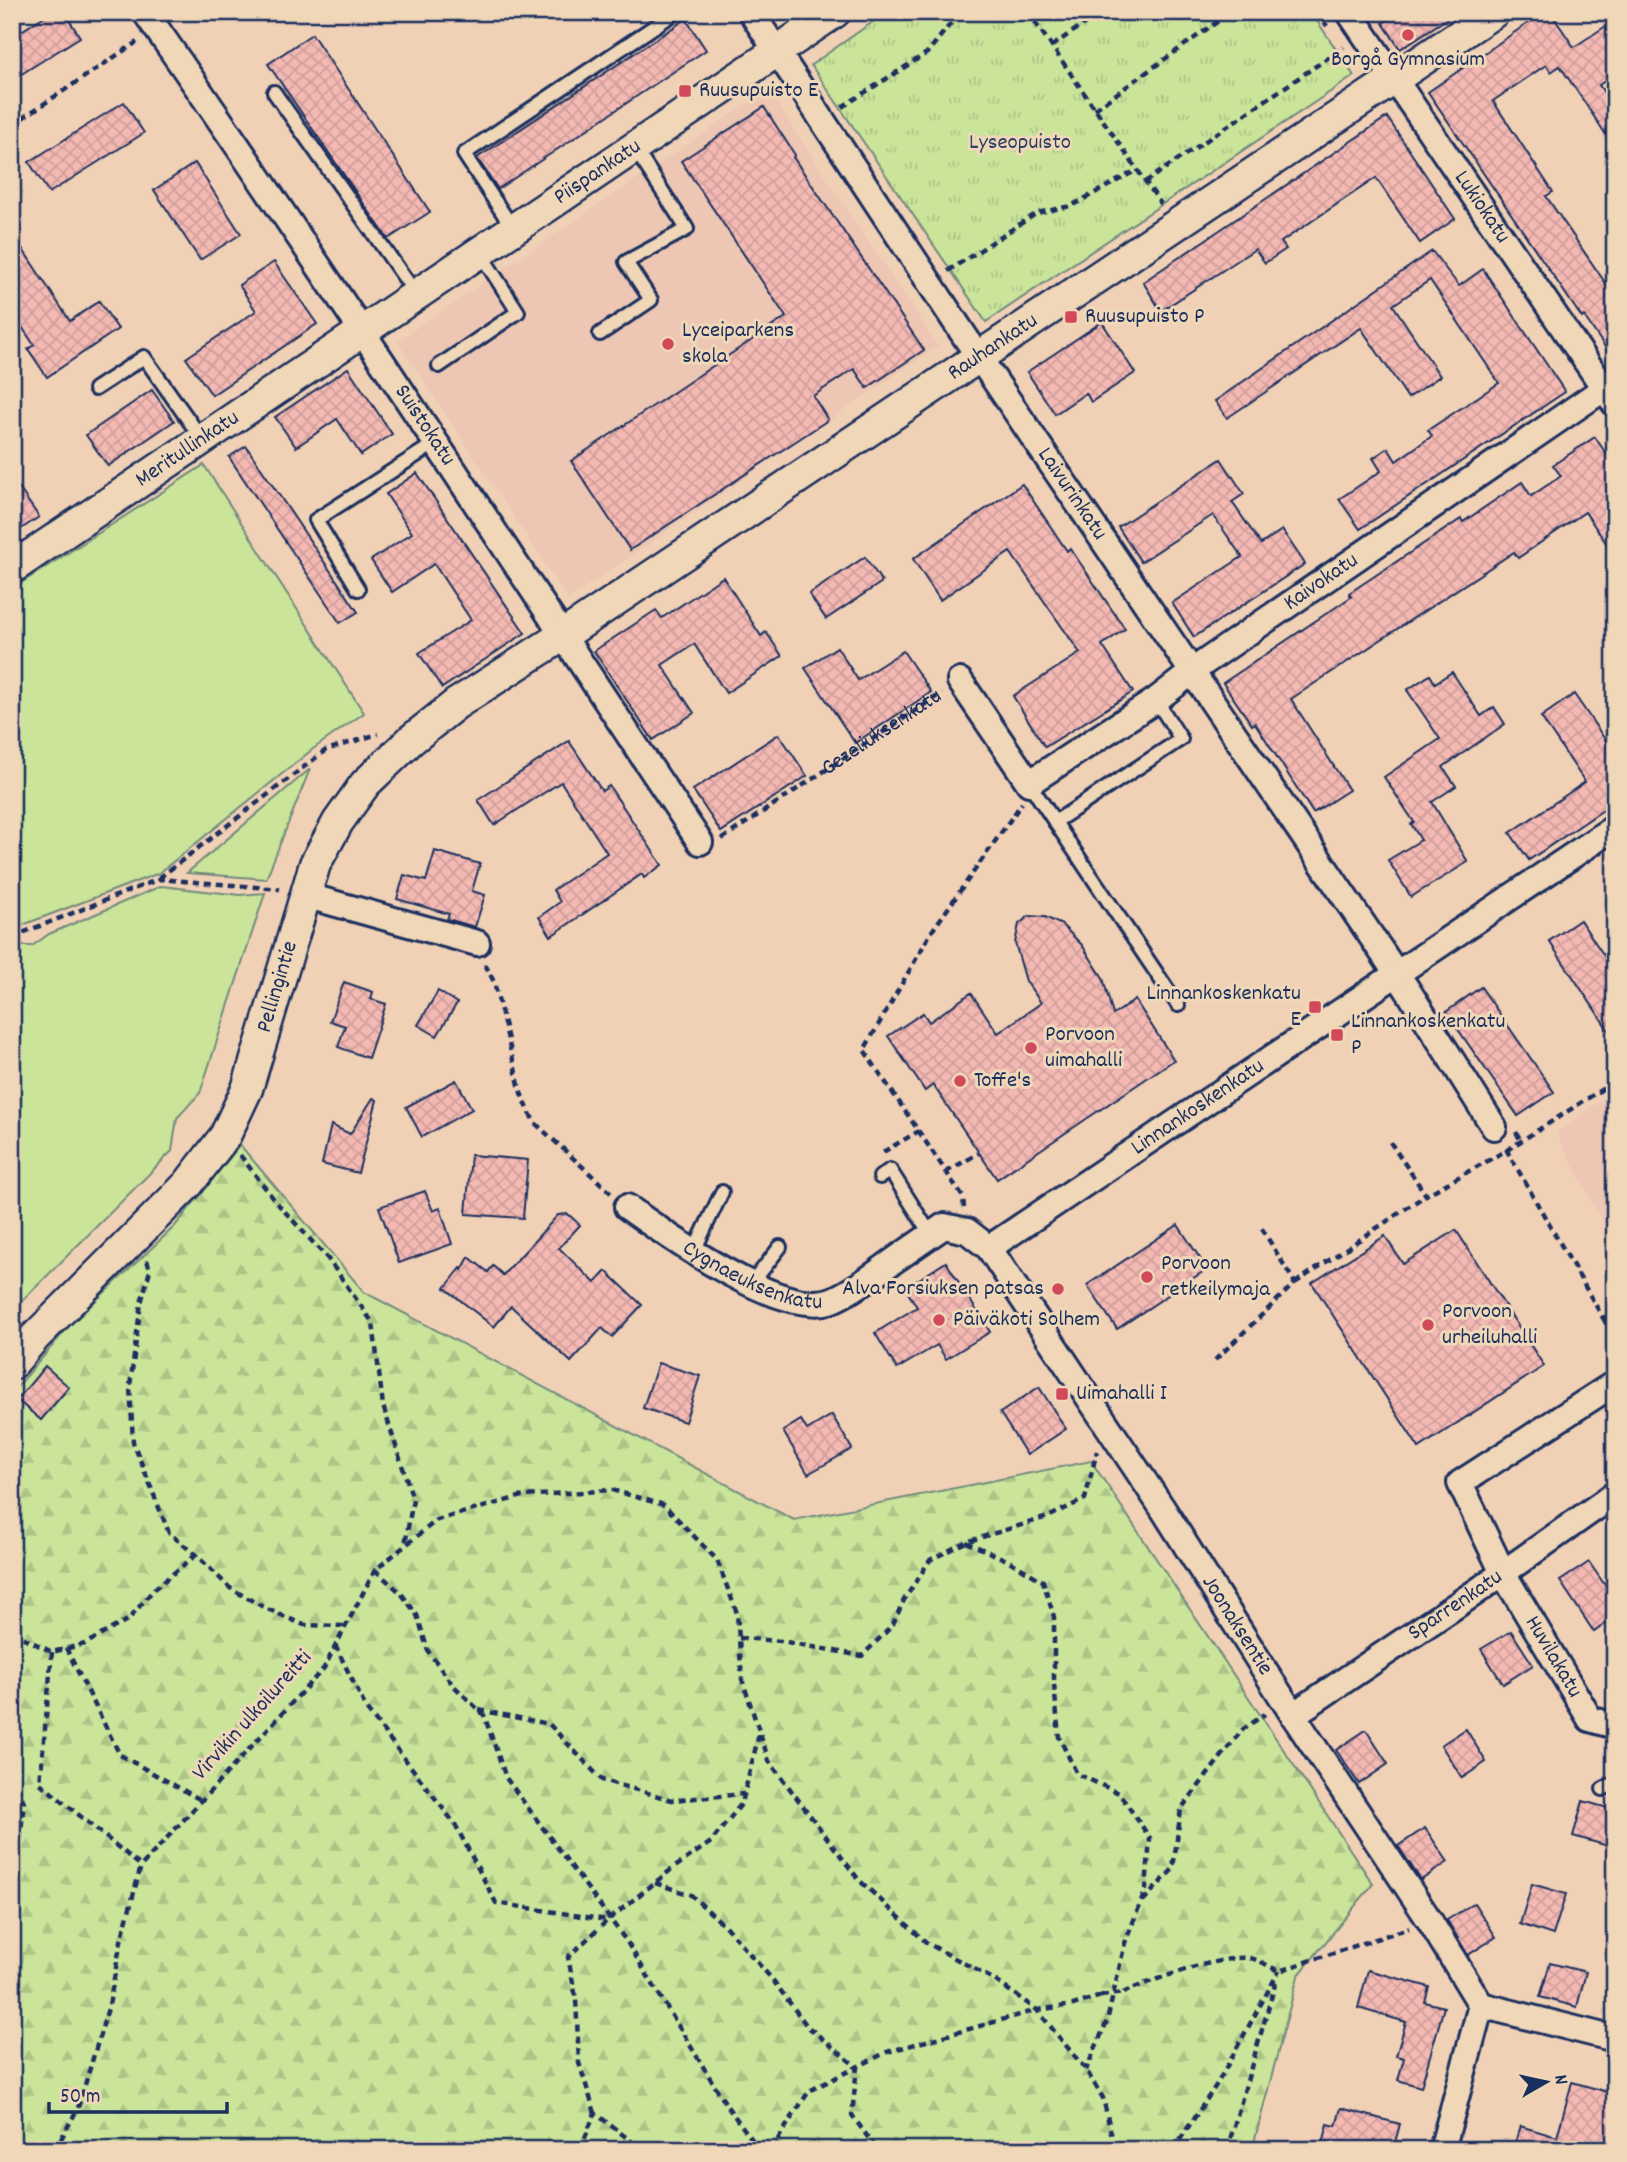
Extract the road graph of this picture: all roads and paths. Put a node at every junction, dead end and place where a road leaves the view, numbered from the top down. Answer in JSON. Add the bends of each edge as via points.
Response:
{"nodes":[{"id":1,"x":676,"y":12,"type":"edge"},
{"id":2,"x":751,"y":12,"type":"edge"},
{"id":3,"x":835,"y":12,"type":"edge"},
{"id":4,"x":964,"y":12,"type":"edge"},
{"id":5,"x":1028,"y":12,"type":"edge"},
{"id":6,"x":1101,"y":12,"type":"edge"},
{"id":7,"x":1231,"y":12,"type":"edge"},
{"id":8,"x":1349,"y":12,"type":"edge"},
{"id":9,"x":1494,"y":12,"type":"edge"},
{"id":10,"x":153,"y":15,"type":"edge"},
{"id":11,"x":1364,"y":34,"type":"junction"},
{"id":12,"x":1052,"y":46,"type":"junction"},
{"id":13,"x":777,"y":51,"type":"junction"},
{"id":14,"x":1394,"y":79,"type":"junction"},
{"id":15,"x":274,"y":92,"type":"dead end"},
{"id":16,"x":1096,"y":109,"type":"junction"},
{"id":17,"x":837,"y":111,"type":"dead end"},
{"id":18,"x":12,"y":125,"type":"edge"},
{"id":19,"x":635,"y":149,"type":"junction"},
{"id":20,"x":1137,"y":170,"type":"junction"},
{"id":21,"x":1145,"y":182,"type":"junction"},
{"id":22,"x":1175,"y":224,"type":"junction"},
{"id":23,"x":514,"y":230,"type":"junction"},
{"id":24,"x":480,"y":253,"type":"junction"},
{"id":25,"x":945,"y":273,"type":"dead end"},
{"id":26,"x":416,"y":294,"type":"junction"},
{"id":27,"x":361,"y":330,"type":"junction"},
{"id":28,"x":600,"y":334,"type":"dead end"},
{"id":29,"x":978,"y":356,"type":"junction"},
{"id":30,"x":439,"y":366,"type":"dead end"},
{"id":31,"x":95,"y":389,"type":"dead end"},
{"id":32,"x":1611,"y":391,"type":"edge"},
{"id":33,"x":202,"y":439,"type":"junction"},
{"id":34,"x":437,"y":442,"type":"junction"},
{"id":35,"x":12,"y":568,"type":"edge"},
{"id":36,"x":358,"y":589,"type":"dead end"},
{"id":37,"x":562,"y":636,"type":"junction"},
{"id":38,"x":1193,"y":670,"type":"junction"},
{"id":39,"x":960,"y":681,"type":"joint"},
{"id":40,"x":1156,"y":700,"type":"junction"},
{"id":41,"x":375,"y":740,"type":"dead end"},
{"id":42,"x":1029,"y":783,"type":"junction"},
{"id":43,"x":1055,"y":822,"type":"junction"},
{"id":44,"x":1615,"y":827,"type":"edge"},
{"id":45,"x":700,"y":842,"type":"joint"},
{"id":46,"x":159,"y":879,"type":"junction"},
{"id":47,"x":304,"y":895,"type":"junction"},
{"id":48,"x":12,"y":937,"type":"edge"},
{"id":49,"x":480,"y":951,"type":"joint"},
{"id":50,"x":1396,"y":974,"type":"junction"},
{"id":51,"x":1178,"y":1005,"type":"dead end"},
{"id":52,"x":1615,"y":1081,"type":"edge"},
{"id":53,"x":1494,"y":1127,"type":"joint"},
{"id":54,"x":919,"y":1131,"type":"junction"},
{"id":55,"x":225,"y":1136,"type":"junction"},
{"id":56,"x":1390,"y":1142,"type":"dead end"},
{"id":57,"x":1507,"y":1150,"type":"junction"},
{"id":58,"x":979,"y":1153,"type":"dead end"},
{"id":59,"x":879,"y":1154,"type":"dead end"},
{"id":60,"x":946,"y":1172,"type":"junction"},
{"id":61,"x":880,"y":1177,"type":"dead end"},
{"id":62,"x":722,"y":1192,"type":"dead end"},
{"id":63,"x":1426,"y":1195,"type":"junction"},
{"id":64,"x":627,"y":1208,"type":"joint"},
{"id":65,"x":1261,"y":1227,"type":"dead end"},
{"id":66,"x":967,"y":1231,"type":"junction"},
{"id":67,"x":138,"y":1234,"type":"junction"},
{"id":68,"x":931,"y":1235,"type":"junction"},
{"id":69,"x":780,"y":1247,"type":"dead end"},
{"id":70,"x":989,"y":1248,"type":"junction"},
{"id":71,"x":693,"y":1252,"type":"junction"},
{"id":72,"x":752,"y":1283,"type":"junction"},
{"id":73,"x":1295,"y":1283,"type":"junction"},
{"id":74,"x":1615,"y":1315,"type":"edge"},
{"id":75,"x":1603,"y":1318,"type":"junction"},
{"id":76,"x":1615,"y":1339,"type":"edge"},
{"id":77,"x":1214,"y":1360,"type":"dead end"},
{"id":78,"x":12,"y":1364,"type":"edge"},
{"id":79,"x":1615,"y":1383,"type":"edge"},
{"id":80,"x":1105,"y":1461,"type":"dead end"},
{"id":81,"x":1615,"y":1494,"type":"edge"},
{"id":82,"x":966,"y":1542,"type":"junction"},
{"id":83,"x":405,"y":1546,"type":"junction"},
{"id":84,"x":197,"y":1555,"type":"junction"},
{"id":85,"x":375,"y":1570,"type":"junction"},
{"id":86,"x":1503,"y":1573,"type":"junction"},
{"id":87,"x":345,"y":1626,"type":"junction"},
{"id":88,"x":12,"y":1632,"type":"edge"},
{"id":89,"x":739,"y":1638,"type":"junction"},
{"id":90,"x":335,"y":1645,"type":"junction"},
{"id":91,"x":66,"y":1648,"type":"junction"},
{"id":92,"x":52,"y":1652,"type":"junction"},
{"id":93,"x":479,"y":1710,"type":"junction"},
{"id":94,"x":1282,"y":1713,"type":"junction"},
{"id":95,"x":1615,"y":1726,"type":"edge"},
{"id":96,"x":759,"y":1733,"type":"junction"},
{"id":97,"x":12,"y":1775,"type":"edge"},
{"id":98,"x":1615,"y":1783,"type":"edge"},
{"id":99,"x":1603,"y":1789,"type":"dead end"},
{"id":100,"x":744,"y":1794,"type":"junction"},
{"id":101,"x":201,"y":1800,"type":"junction"},
{"id":102,"x":141,"y":1866,"type":"junction"},
{"id":103,"x":655,"y":1883,"type":"junction"},
{"id":104,"x":1140,"y":1905,"type":"junction"},
{"id":105,"x":1428,"y":1918,"type":"junction"},
{"id":106,"x":609,"y":1919,"type":"junction"},
{"id":107,"x":12,"y":1924,"type":"edge"},
{"id":108,"x":1279,"y":1971,"type":"junction"},
{"id":109,"x":1481,"y":2005,"type":"junction"},
{"id":110,"x":1037,"y":2010,"type":"junction"},
{"id":111,"x":1615,"y":2039,"type":"edge"},
{"id":112,"x":857,"y":2067,"type":"junction"},
{"id":113,"x":1086,"y":2070,"type":"junction"},
{"id":114,"x":595,"y":2113,"type":"junction"},
{"id":115,"x":55,"y":2150,"type":"edge"},
{"id":116,"x":580,"y":2150,"type":"edge"},
{"id":117,"x":733,"y":2150,"type":"edge"},
{"id":118,"x":760,"y":2150,"type":"edge"},
{"id":119,"x":771,"y":2150,"type":"edge"},
{"id":120,"x":877,"y":2150,"type":"edge"},
{"id":121,"x":1115,"y":2150,"type":"edge"},
{"id":122,"x":1173,"y":2150,"type":"edge"},
{"id":123,"x":1227,"y":2150,"type":"edge"},
{"id":124,"x":1442,"y":2150,"type":"edge"}],
"edges":[{"from":1,"to":23,"type":"lane","via":[[464,154]]},
{"from":2,"to":13,"type":"street","name":"Laivurinkatu"},
{"from":3,"to":13,"type":"street","name":"Piispankatu"},
{"from":4,"to":17,"type":"path","via":[[927,53]]},
{"from":5,"to":12,"type":"path"},
{"from":6,"to":12,"type":"path"},
{"from":7,"to":16,"type":"path"},
{"from":8,"to":11,"type":"street","name":"Lukiokatu"},
{"from":9,"to":14,"type":"street","name":"Rauhankatu"},
{"from":10,"to":18,"type":"path","via":[[141,40]]},
{"from":10,"to":27,"type":"street","name":"Suistokatu"},
{"from":11,"to":14,"type":"street","name":"Lukiokatu"},
{"from":11,"to":21,"type":"path"},
{"from":12,"to":16,"type":"path"},
{"from":13,"to":19,"type":"street","name":"Piispankatu"},
{"from":13,"to":29,"type":"street","name":"Laivurinkatu"},
{"from":14,"to":22,"type":"street","name":"Rauhankatu"},
{"from":14,"to":32,"type":"street","name":"Lukiokatu"},
{"from":15,"to":26,"type":"lane"},
{"from":16,"to":20,"type":"path"},
{"from":19,"to":23,"type":"street","name":"Piispankatu"},
{"from":19,"to":28,"type":"lane","via":[[687,229],[626,262],[651,300]]},
{"from":20,"to":21,"type":"path"},
{"from":20,"to":25,"type":"path","via":[[1071,206],[1037,213]]},
{"from":21,"to":22,"type":"path"},
{"from":22,"to":29,"type":"street","name":"Rauhankatu"},
{"from":23,"to":24,"type":"street","name":"Piispankatu"},
{"from":24,"to":26,"type":"street","name":"Piispankatu"},
{"from":24,"to":30,"type":"lane","via":[[518,312]]},
{"from":26,"to":27,"type":"street","name":"Piispankatu"},
{"from":27,"to":33,"type":"street","name":"Meritullinkatu"},
{"from":27,"to":34,"type":"street","name":"Suistokatu"},
{"from":29,"to":37,"type":"street","name":"Rauhankatu"},
{"from":29,"to":38,"type":"street","name":"Laivurinkatu"},
{"from":31,"to":33,"type":"lane","via":[[144,357]]},
{"from":32,"to":38,"type":"street","name":"Kaivokatu"},
{"from":33,"to":35,"type":"street","name":"Meritullinkatu"},
{"from":34,"to":36,"type":"lane","via":[[316,520]]},
{"from":34,"to":37,"type":"street","name":"Suistokatu"},
{"from":37,"to":45,"type":"street","name":"Suistokatu"},
{"from":37,"to":47,"type":"street","name":"Pellingintie","via":[[456,704],[365,784],[314,864]]},
{"from":38,"to":40,"type":"street","name":"Kaivokatu"},
{"from":38,"to":50,"type":"street","name":"Laivurinkatu"},
{"from":39,"to":42,"type":"street","name":"Gezeliuksenkatu"},
{"from":39,"to":45,"type":"path","name":"Gezeliuksenkatu","via":[[722,839]]},
{"from":40,"to":42,"type":"street","name":"Kaivokatu"},
{"from":40,"to":43,"type":"lane","via":[[1181,738]]},
{"from":41,"to":46,"type":"path","via":[[382,733],[326,750]]},
{"from":42,"to":43,"type":"lane"},
{"from":42,"to":54,"type":"path","via":[[1023,801],[932,931],[864,1050]]},
{"from":43,"to":51,"type":"lane"},
{"from":44,"to":50,"type":"street","name":"Linnankoskenkatu"},
{"from":46,"to":47,"type":"path"},
{"from":46,"to":48,"type":"path"},
{"from":47,"to":49,"type":"street"},
{"from":47,"to":55,"type":"street","name":"Pellingintie","via":[[247,1088]]},
{"from":49,"to":64,"type":"path","via":[[492,974],[520,1093],[534,1122]]},
{"from":50,"to":53,"type":"street","name":"Laivurinkatu"},
{"from":50,"to":70,"type":"street","name":"Linnankoskenkatu"},
{"from":52,"to":57,"type":"path"},
{"from":53,"to":57,"type":"path"},
{"from":54,"to":59,"type":"path"},
{"from":54,"to":60,"type":"path"},
{"from":55,"to":67,"type":"street","name":"Pellingintie","via":[[188,1184]]},
{"from":55,"to":83,"type":"path","via":[[328,1259],[373,1323],[383,1406],[413,1499]]},
{"from":56,"to":63,"type":"path"},
{"from":57,"to":63,"type":"path"},
{"from":57,"to":75,"type":"path"},
{"from":58,"to":60,"type":"path"},
{"from":60,"to":66,"type":"path","via":[[963,1197]]},
{"from":61,"to":68,"type":"lane","via":[[890,1170]]},
{"from":62,"to":71,"type":"lane"},
{"from":63,"to":73,"type":"path"},
{"from":64,"to":71,"type":"street","name":"Cygnaeuksenkatu"},
{"from":65,"to":73,"type":"path"},
{"from":66,"to":68,"type":"street","name":"Cygnaeuksenkatu","via":[[944,1226]]},
{"from":66,"to":70,"type":"street"},
{"from":67,"to":78,"type":"street","name":"Pellingintie"},
{"from":67,"to":84,"type":"path","via":[[150,1270],[130,1386],[132,1442],[169,1533]]},
{"from":68,"to":72,"type":"street","name":"Cygnaeuksenkatu","via":[[831,1300],[791,1299]]},
{"from":69,"to":72,"type":"lane"},
{"from":70,"to":94,"type":"street","name":"Joonaksentie","via":[[1163,1509]]},
{"from":71,"to":72,"type":"street","name":"Cygnaeuksenkatu"},
{"from":73,"to":77,"type":"path"},
{"from":74,"to":75,"type":"path"},
{"from":75,"to":76,"type":"path"},
{"from":79,"to":86,"type":"street","name":"Huvilakatu","via":[[1460,1483]]},
{"from":80,"to":82,"type":"path","via":[[1098,1450],[1085,1499],[1048,1517]]},
{"from":81,"to":86,"type":"street","name":"Sparrenkatu"},
{"from":82,"to":89,"type":"path","via":[[930,1560],[892,1626],[862,1656]]},
{"from":82,"to":104,"type":"path","via":[[1043,1581],[1054,1617],[1059,1737],[1077,1774],[1119,1793],[1150,1838],[1146,1889]]},
{"from":83,"to":85,"type":"path","name":"Virvikin ulkoilureitti"},
{"from":83,"to":89,"type":"path","name":"Virvikin ulkoilureitti","via":[[437,1520],[523,1496],[612,1490],[664,1505],[717,1560],[737,1613]]},
{"from":84,"to":87,"type":"path","via":[[230,1588],[265,1608],[304,1625]]},
{"from":84,"to":91,"type":"path","via":[[154,1589],[129,1619],[85,1644]]},
{"from":85,"to":87,"type":"path","name":"Virvikin ulkoilureitti"},
{"from":85,"to":93,"type":"path","via":[[417,1615],[428,1651]]},
{"from":86,"to":94,"type":"street","name":"Sparrenkatu"},
{"from":86,"to":95,"type":"street","name":"Huvilakatu","via":[[1590,1719]]},
{"from":87,"to":90,"type":"path","name":"Virvikin ulkoilureitti"},
{"from":88,"to":92,"type":"path"},
{"from":89,"to":96,"type":"path","name":"Virvikin ulkoilureitti","via":[[742,1679]]},
{"from":90,"to":101,"type":"path","name":"Virvikin ulkoilureitti","via":[[324,1668]]},
{"from":90,"to":106,"type":"path","via":[[366,1710],[455,1824],[496,1903]]},
{"from":91,"to":92,"type":"path"},
{"from":91,"to":101,"type":"path","via":[[120,1755]]},
{"from":92,"to":102,"type":"path","via":[[40,1783]]},
{"from":93,"to":100,"type":"path","via":[[549,1724],[602,1780],[673,1800]]},
{"from":93,"to":106,"type":"path","via":[[506,1778]]},
{"from":94,"to":104,"type":"path","via":[[1242,1730],[1181,1809],[1173,1869]]},
{"from":94,"to":105,"type":"street","name":"Joonaksentie"},
{"from":96,"to":100,"type":"path"},
{"from":96,"to":110,"type":"path","name":"Virvikin ulkoilureitti","via":[[769,1761],[859,1880],[927,1943],[993,1979]]},
{"from":97,"to":107,"type":"path","via":[[24,1802]]},
{"from":98,"to":99,"type":"lane"},
{"from":100,"to":103,"type":"path","via":[[711,1842]]},
{"from":101,"to":102,"type":"path","name":"Virvikin ulkoilureitti"},
{"from":102,"to":115,"type":"path","name":"Virvikin ulkoilureitti","via":[[109,2004],[78,2108]]},
{"from":103,"to":106,"type":"path"},
{"from":103,"to":112,"type":"path","via":[[691,1895],[772,1979],[807,2026]]},
{"from":104,"to":113,"type":"path","via":[[1125,1943],[1107,2021]]},
{"from":105,"to":108,"type":"path"},
{"from":105,"to":109,"type":"street","name":"Joonaksentie"},
{"from":106,"to":114,"type":"path","via":[[568,1957],[576,1998],[579,2063]]},
{"from":106,"to":118,"type":"path"},
{"from":108,"to":110,"type":"path","bridge":true,"via":[[1250,1958],[1213,1962],[1123,1993]]},
{"from":108,"to":122,"type":"path","via":[[1217,2084]]},
{"from":108,"to":123,"type":"path"},
{"from":109,"to":111,"type":"street"},
{"from":109,"to":124,"type":"street"},
{"from":110,"to":112,"type":"path","via":[[887,2052]]},
{"from":110,"to":113,"type":"path","name":"Virvikin ulkoilureitti"},
{"from":112,"to":119,"type":"path","via":[[809,2091]]},
{"from":112,"to":120,"type":"path","via":[[852,2115]]},
{"from":113,"to":121,"type":"path","name":"Virvikin ulkoilureitti","via":[[1103,2098]]},
{"from":114,"to":116,"type":"path"},
{"from":114,"to":117,"type":"path","via":[[636,2146],[710,2144]]}]}
